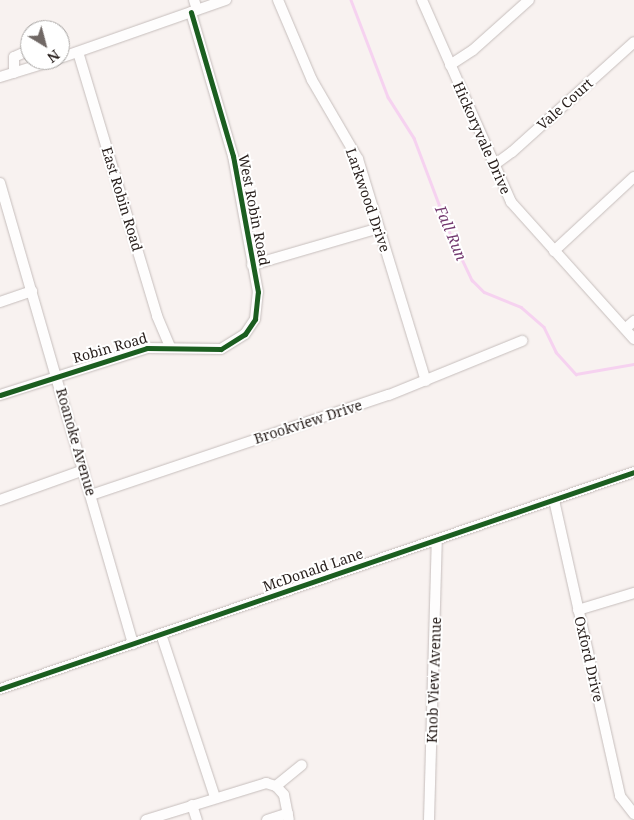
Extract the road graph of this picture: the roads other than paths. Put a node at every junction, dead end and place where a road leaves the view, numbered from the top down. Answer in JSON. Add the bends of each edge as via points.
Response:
{"nodes":[{"id":1,"x":226,"y":0,"type":"edge"},
{"id":2,"x":278,"y":0,"type":"edge"},
{"id":3,"x":422,"y":0,"type":"edge"},
{"id":4,"x":529,"y":0,"type":"edge"},
{"id":5,"x":194,"y":8,"type":"edge"},
{"id":6,"x":634,"y":42,"type":"edge"},
{"id":7,"x":78,"y":52,"type":"junction"},
{"id":8,"x":20,"y":54,"type":"edge"},
{"id":9,"x":70,"y":54,"type":"edge"},
{"id":10,"x":450,"y":65,"type":"junction"},
{"id":11,"x":22,"y":70,"type":"edge"},
{"id":12,"x":14,"y":73,"type":"junction"},
{"id":13,"x":0,"y":77,"type":"edge"},
{"id":14,"x":494,"y":165,"type":"junction"},
{"id":15,"x":634,"y":177,"type":"edge"},
{"id":16,"x":0,"y":183,"type":"edge"},
{"id":17,"x":3,"y":202,"type":"edge"},
{"id":18,"x":379,"y":228,"type":"junction"},
{"id":19,"x":554,"y":251,"type":"junction"},
{"id":20,"x":252,"y":265,"type":"junction"},
{"id":21,"x":32,"y":291,"type":"junction"},
{"id":22,"x":0,"y":302,"type":"edge"},
{"id":23,"x":630,"y":324,"type":"edge"},
{"id":24,"x":634,"y":339,"type":"edge"},
{"id":25,"x":522,"y":341,"type":"dead end"},
{"id":26,"x":170,"y":346,"type":"junction"},
{"id":27,"x":57,"y":376,"type":"junction"},
{"id":28,"x":426,"y":381,"type":"junction"},
{"id":29,"x":0,"y":396,"type":"edge"},
{"id":30,"x":84,"y":470,"type":"junction"},
{"id":31,"x":634,"y":472,"type":"edge"},
{"id":32,"x":91,"y":495,"type":"junction"},
{"id":33,"x":0,"y":500,"type":"edge"},
{"id":34,"x":554,"y":500,"type":"junction"},
{"id":35,"x":437,"y":540,"type":"junction"},
{"id":36,"x":634,"y":593,"type":"edge"},
{"id":37,"x":578,"y":610,"type":"junction"},
{"id":38,"x":161,"y":634,"type":"junction"},
{"id":39,"x":133,"y":644,"type":"junction"},
{"id":40,"x":0,"y":689,"type":"edge"},
{"id":41,"x":302,"y":765,"type":"dead end"},
{"id":42,"x":276,"y":786,"type":"junction"},
{"id":43,"x":215,"y":797,"type":"junction"},
{"id":44,"x":192,"y":805,"type":"junction"},
{"id":45,"x":634,"y":814,"type":"edge"},
{"id":46,"x":289,"y":816,"type":"edge"},
{"id":47,"x":146,"y":820,"type":"edge"},
{"id":48,"x":197,"y":820,"type":"edge"},
{"id":49,"x":267,"y":820,"type":"edge"},
{"id":50,"x":429,"y":820,"type":"edge"}],
"edges":[{"from":1,"to":5,"type":"street"},
{"from":2,"to":18,"type":"street","name":"Larkwood Drive","via":[[312,80],[356,154]]},
{"from":3,"to":10,"type":"street","name":"Hickoryvale Drive"},
{"from":4,"to":10,"type":"street","via":[[473,50]]},
{"from":5,"to":7,"type":"street"},
{"from":5,"to":20,"type":"street","name":"West Robin Road","via":[[233,156]]},
{"from":6,"to":14,"type":"street","name":"Vale Court"},
{"from":7,"to":9,"type":"street"},
{"from":7,"to":26,"type":"street","name":"East Robin Road","via":[[149,288]]},
{"from":8,"to":12,"type":"street","via":[[14,57]]},
{"from":10,"to":14,"type":"street","name":"Hickoryvale Drive"},
{"from":11,"to":12,"type":"street"},
{"from":12,"to":13,"type":"street"},
{"from":14,"to":19,"type":"street","name":"Hickoryvale Drive","via":[[511,202]]},
{"from":15,"to":19,"type":"street"},
{"from":16,"to":17,"type":"street","name":"Roanoke Avenue"},
{"from":17,"to":21,"type":"street","name":"Roanoke Avenue"},
{"from":18,"to":20,"type":"street"},
{"from":18,"to":28,"type":"street","name":"Larkwood Drive"},
{"from":19,"to":23,"type":"street","name":"Hickoryvale Drive"},
{"from":20,"to":26,"type":"street","name":"West Robin Road","via":[[259,301],[255,319],[245,334],[220,349]]},
{"from":21,"to":22,"type":"street"},
{"from":21,"to":27,"type":"street","name":"Roanoke Avenue"},
{"from":23,"to":24,"type":"street","name":"Hickoryvale Drive"},
{"from":25,"to":28,"type":"street","name":"Brookview Drive"},
{"from":26,"to":27,"type":"street","name":"Robin Road","via":[[148,348]]},
{"from":27,"to":29,"type":"street","name":"Robin Road"},
{"from":27,"to":30,"type":"street","name":"Roanoke Avenue"},
{"from":28,"to":32,"type":"street","name":"Brookview Drive"},
{"from":30,"to":32,"type":"street","name":"Roanoke Avenue"},
{"from":30,"to":33,"type":"street"},
{"from":31,"to":34,"type":"street","name":"McDonald Lane"},
{"from":32,"to":39,"type":"street","name":"Roanoke Avenue"},
{"from":34,"to":35,"type":"street","name":"McDonald Lane"},
{"from":34,"to":37,"type":"street","name":"Oxford Drive"},
{"from":35,"to":38,"type":"street","name":"McDonald Lane"},
{"from":35,"to":50,"type":"street","name":"Knob View Avenue"},
{"from":36,"to":37,"type":"street"},
{"from":37,"to":45,"type":"street","name":"Oxford Drive","via":[[620,796]]},
{"from":38,"to":39,"type":"street","name":"McDonald Lane"},
{"from":38,"to":43,"type":"street"},
{"from":39,"to":40,"type":"street","name":"McDonald Lane"},
{"from":41,"to":42,"type":"street"},
{"from":42,"to":43,"type":"street","via":[[258,783]]},
{"from":42,"to":46,"type":"street","via":[[284,795]]},
{"from":43,"to":44,"type":"street"},
{"from":44,"to":47,"type":"street"},
{"from":44,"to":48,"type":"street"},
{"from":46,"to":49,"type":"street"}]}
